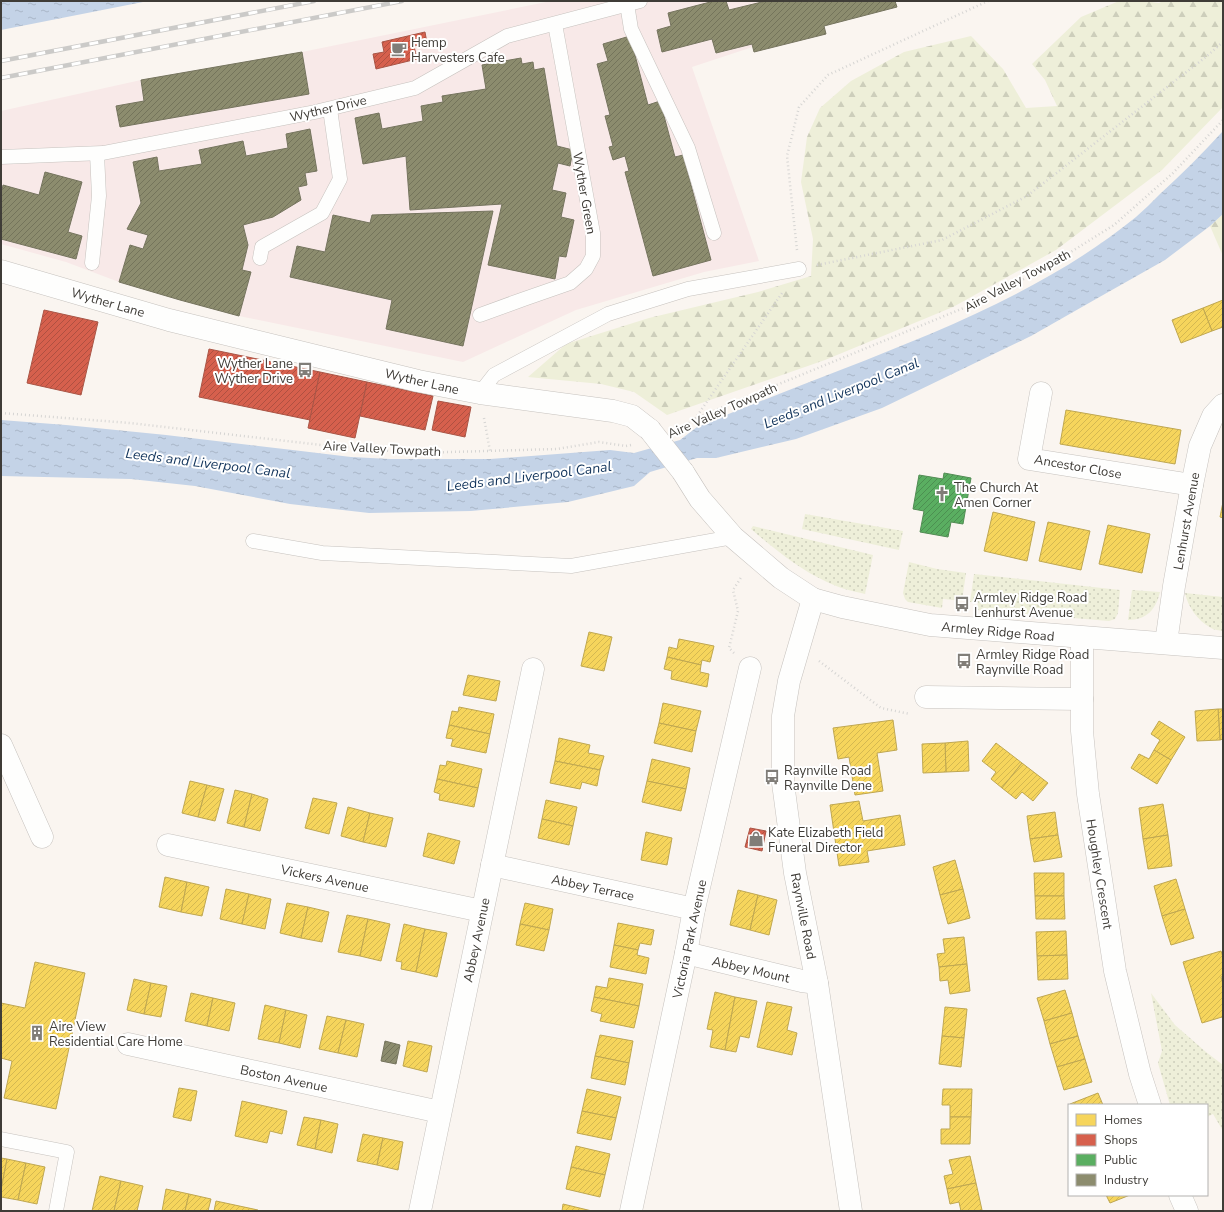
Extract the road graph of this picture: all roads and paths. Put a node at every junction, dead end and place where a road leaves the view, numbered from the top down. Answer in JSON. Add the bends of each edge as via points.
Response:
{"nodes":[{"id":1,"x":988,"y":1,"type":"edge"},
{"id":2,"x":633,"y":3,"type":"edge"},
{"id":3,"x":555,"y":24,"type":"junction"},
{"id":4,"x":1223,"y":42,"type":"edge"},
{"id":5,"x":330,"y":109,"type":"junction"},
{"id":6,"x":1223,"y":120,"type":"edge"},
{"id":7,"x":97,"y":154,"type":"junction"},
{"id":8,"x":1,"y":157,"type":"edge"},
{"id":9,"x":714,"y":234,"type":"dead end"},
{"id":10,"x":260,"y":258,"type":"dead end"},
{"id":11,"x":92,"y":263,"type":"dead end"},
{"id":12,"x":799,"y":269,"type":"junction"},
{"id":13,"x":1,"y":271,"type":"edge"},
{"id":14,"x":480,"y":315,"type":"dead end"},
{"id":15,"x":480,"y":393,"type":"junction"},
{"id":16,"x":1041,"y":393,"type":"dead end"},
{"id":17,"x":1223,"y":405,"type":"edge"},
{"id":18,"x":1,"y":413,"type":"edge"},
{"id":19,"x":694,"y":419,"type":"junction"},
{"id":20,"x":677,"y":433,"type":"dead end"},
{"id":21,"x":634,"y":444,"type":"dead end"},
{"id":22,"x":490,"y":451,"type":"junction"},
{"id":23,"x":1192,"y":486,"type":"junction"},
{"id":24,"x":733,"y":537,"type":"junction"},
{"id":25,"x":253,"y":541,"type":"dead end"},
{"id":26,"x":754,"y":556,"type":"junction"},
{"id":27,"x":781,"y":578,"type":"joint"},
{"id":28,"x":813,"y":598,"type":"junction"},
{"id":29,"x":1082,"y":638,"type":"junction"},
{"id":30,"x":1166,"y":643,"type":"junction"},
{"id":31,"x":799,"y":647,"type":"junction"},
{"id":32,"x":1223,"y":648,"type":"edge"},
{"id":33,"x":750,"y":668,"type":"joint"},
{"id":34,"x":533,"y":669,"type":"dead end"},
{"id":35,"x":926,"y":697,"type":"dead end"},
{"id":36,"x":1082,"y":699,"type":"junction"},
{"id":37,"x":912,"y":714,"type":"dead end"},
{"id":38,"x":1,"y":745,"type":"edge"},
{"id":39,"x":42,"y":836,"type":"dead end"},
{"id":40,"x":168,"y":845,"type":"dead end"},
{"id":41,"x":492,"y":866,"type":"junction"},
{"id":42,"x":694,"y":909,"type":"junction"},
{"id":43,"x":482,"y":911,"type":"junction"},
{"id":44,"x":686,"y":953,"type":"junction"},
{"id":45,"x":817,"y":983,"type":"junction"},
{"id":46,"x":128,"y":1044,"type":"dead end"},
{"id":47,"x":1150,"y":1104,"type":"edge"},
{"id":48,"x":440,"y":1112,"type":"junction"},
{"id":49,"x":1,"y":1139,"type":"edge"},
{"id":50,"x":1180,"y":1196,"type":"edge"},
{"id":51,"x":56,"y":1211,"type":"edge"},
{"id":52,"x":420,"y":1211,"type":"edge"},
{"id":53,"x":631,"y":1211,"type":"edge"},
{"id":54,"x":851,"y":1211,"type":"edge"},
{"id":55,"x":1187,"y":1211,"type":"edge"}],
"edges":[{"from":1,"to":12,"type":"path","via":[[828,75],[799,107],[787,156]]},
{"from":2,"to":3,"type":"lane","name":"Wyther Drive"},
{"from":2,"to":9,"type":"lane","via":[[631,30],[688,148]]},
{"from":3,"to":5,"type":"lane","name":"Wyther Drive","via":[[507,36],[416,88]]},
{"from":3,"to":14,"type":"lane","name":"Wyther Green","via":[[593,233],[593,256],[586,269],[570,283]]},
{"from":4,"to":12,"type":"path","via":[[1027,196],[942,240]]},
{"from":5,"to":7,"type":"lane","name":"Wyther Drive"},
{"from":5,"to":10,"type":"lane","via":[[340,179],[322,213],[262,247]]},
{"from":6,"to":19,"type":"path","name":"Aire Valley Towpath","via":[[1174,173],[1114,225],[1042,270],[971,305]]},
{"from":7,"to":8,"type":"lane","name":"Wyther Drive"},
{"from":7,"to":11,"type":"lane","via":[[99,196]]},
{"from":12,"to":15,"type":"lane","via":[[688,290],[608,314],[494,375]]},
{"from":12,"to":19,"type":"path"},
{"from":13,"to":15,"type":"street","name":"Wyther Lane","via":[[169,320],[418,381]]},
{"from":15,"to":22,"type":"path"},
{"from":15,"to":24,"type":"street","name":"Wyther Lane","bridge":true,"via":[[613,411],[632,416],[650,430],[683,472],[700,499]]},
{"from":16,"to":23,"type":"street","name":"Ancestor Close","via":[[1029,459]]},
{"from":17,"to":23,"type":"street","name":"Lenhurst Avenue","via":[[1213,416],[1200,446]]},
{"from":18,"to":22,"type":"path","name":"Aire Valley Towpath","via":[[130,423],[399,452]]},
{"from":19,"to":20,"type":"path","name":"Aire Valley Towpath"},
{"from":21,"to":22,"type":"path","name":"Aire Valley Towpath","via":[[626,446],[599,442],[557,449]]},
{"from":23,"to":30,"type":"street","name":"Lenhurst Avenue"},
{"from":24,"to":25,"type":"lane","via":[[571,566],[322,553]]},
{"from":24,"to":26,"type":"street","name":"Wyther Lane"},
{"from":26,"to":27,"type":"street","name":"Wyther Lane"},
{"from":26,"to":33,"type":"path","via":[[733,590],[738,611],[729,648]]},
{"from":27,"to":28,"type":"street","name":"Armley Ridge Road"},
{"from":28,"to":29,"type":"street","name":"Armley Ridge Road","via":[[842,607],[930,625]]},
{"from":28,"to":31,"type":"street","name":"Raynville Road"},
{"from":29,"to":30,"type":"street","name":"Armley Ridge Road"},
{"from":29,"to":36,"type":"street","name":"Houghley Crescent"},
{"from":30,"to":32,"type":"street","name":"Armley Ridge Road"},
{"from":31,"to":37,"type":"path","via":[[881,708]]},
{"from":31,"to":45,"type":"street","name":"Raynville Road","via":[[789,681],[783,716],[783,783],[795,873]]},
{"from":33,"to":42,"type":"street","name":"Victoria Park Avenue"},
{"from":34,"to":41,"type":"street","name":"Abbey Avenue"},
{"from":35,"to":36,"type":"street"},
{"from":36,"to":47,"type":"street","name":"Houghley Crescent","via":[[1088,794],[1115,971]]},
{"from":38,"to":39,"type":"street"},
{"from":40,"to":43,"type":"street","name":"Vickers Avenue"},
{"from":41,"to":42,"type":"street","name":"Abbey Terrace"},
{"from":41,"to":43,"type":"street","name":"Abbey Avenue"},
{"from":42,"to":44,"type":"street","name":"Victoria Park Avenue"},
{"from":43,"to":48,"type":"street","name":"Abbey Avenue"},
{"from":44,"to":45,"type":"street","name":"Abbey Mount"},
{"from":44,"to":53,"type":"street","name":"Victoria Park Avenue"},
{"from":45,"to":54,"type":"street","name":"Raynville Road"},
{"from":46,"to":48,"type":"street","name":"Boston Avenue"},
{"from":48,"to":52,"type":"street","name":"Abbey Avenue"},
{"from":49,"to":51,"type":"lane","via":[[67,1152]]},
{"from":50,"to":55,"type":"street"}]}
